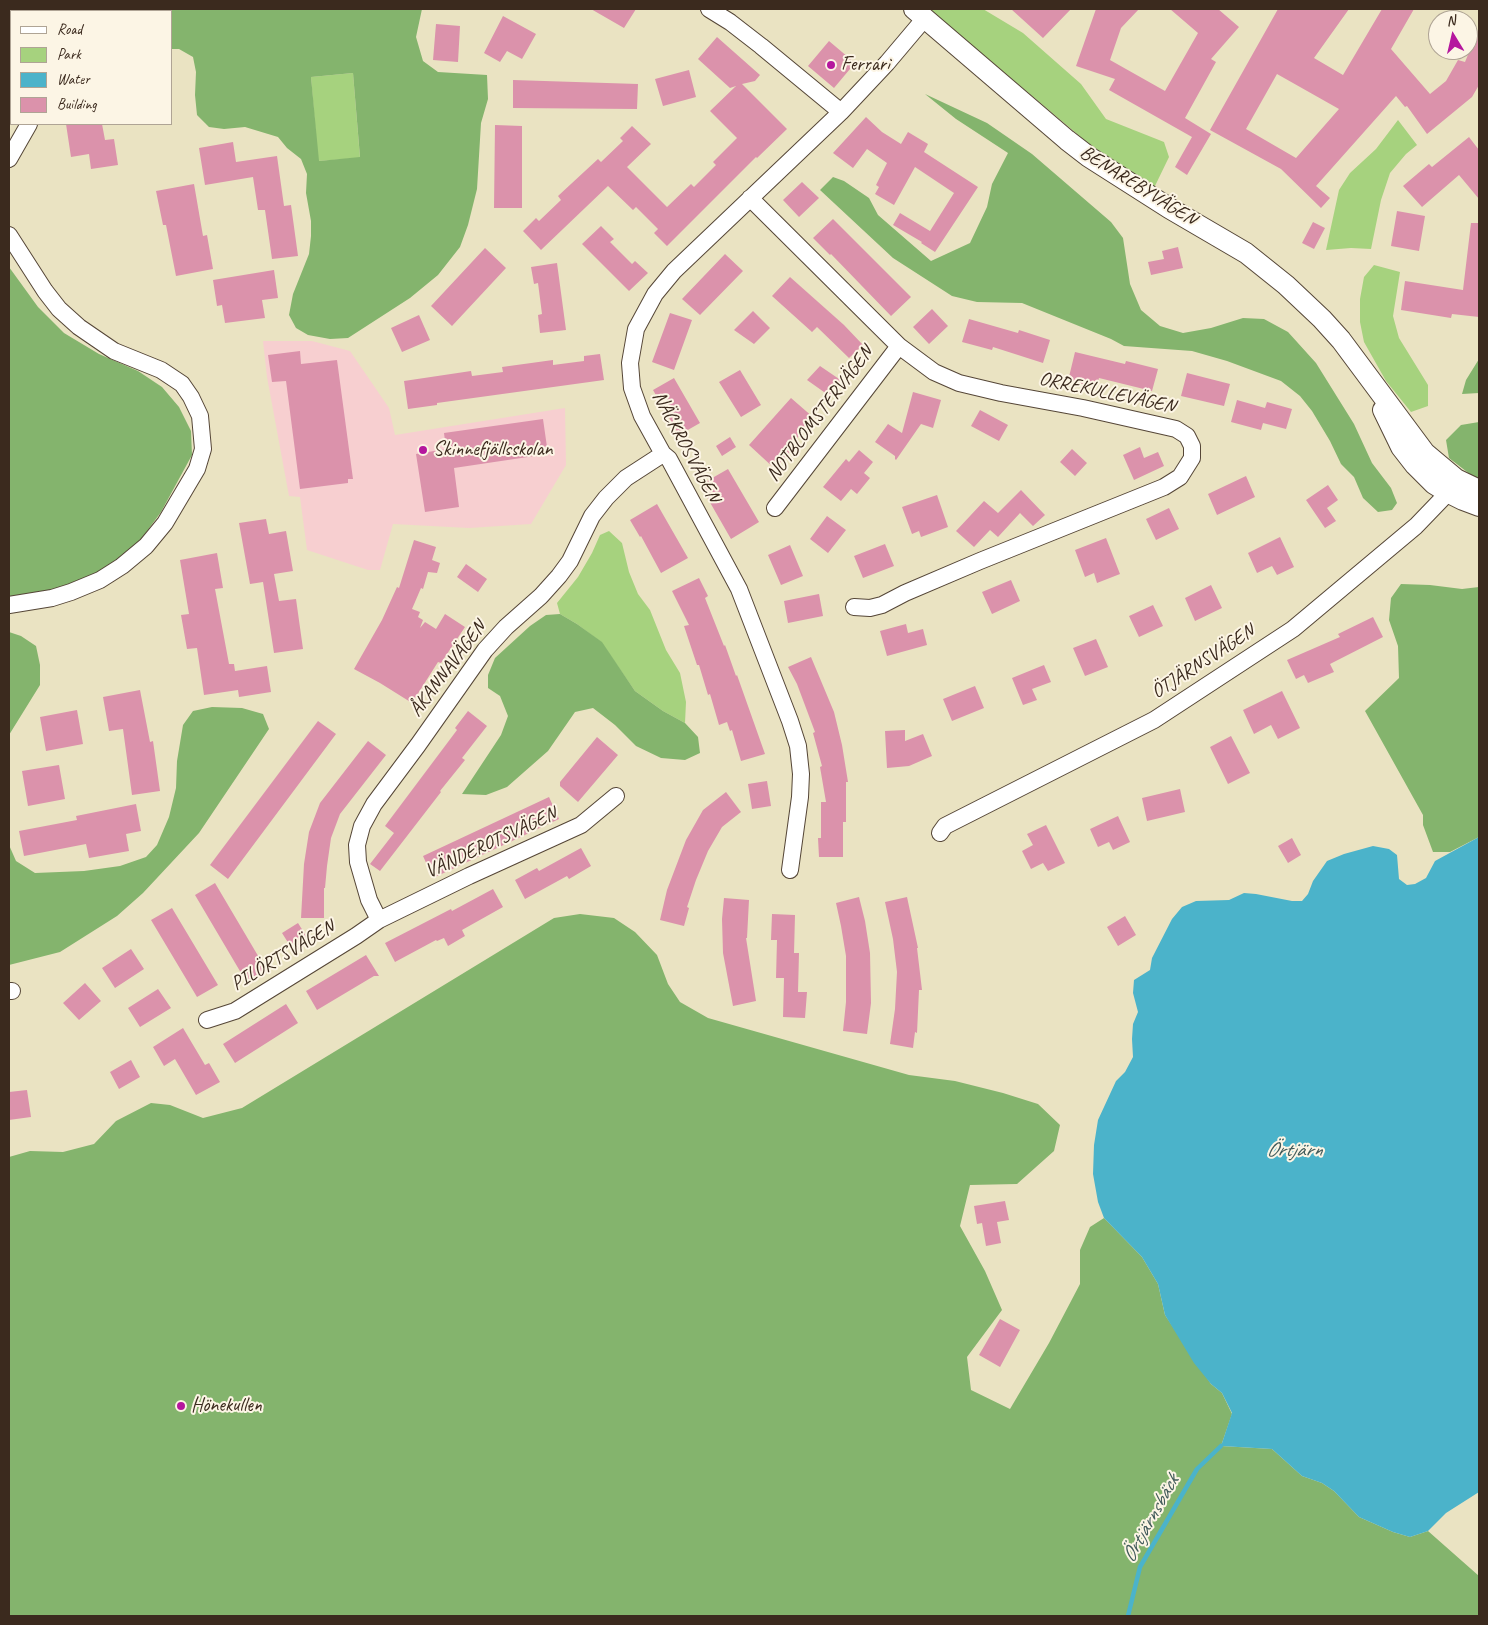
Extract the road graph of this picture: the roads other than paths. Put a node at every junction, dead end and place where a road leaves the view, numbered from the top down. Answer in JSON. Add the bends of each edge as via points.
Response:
{"nodes":[{"id":1,"x":709,"y":9,"type":"edge"},
{"id":2,"x":920,"y":14,"type":"edge"},
{"id":3,"x":841,"y":112,"type":"junction"},
{"id":4,"x":28,"y":125,"type":"edge"},
{"id":5,"x":9,"y":159,"type":"edge"},
{"id":6,"x":750,"y":198,"type":"junction"},
{"id":7,"x":9,"y":235,"type":"edge"},
{"id":8,"x":899,"y":346,"type":"junction"},
{"id":9,"x":663,"y":454,"type":"junction"},
{"id":10,"x":1451,"y":485,"type":"junction"},
{"id":11,"x":1479,"y":490,"type":"edge"},
{"id":12,"x":1479,"y":506,"type":"edge"},
{"id":13,"x":775,"y":508,"type":"dead end"},
{"id":14,"x":9,"y":605,"type":"edge"},
{"id":15,"x":854,"y":606,"type":"dead end"},
{"id":16,"x":616,"y":796,"type":"dead end"},
{"id":17,"x":940,"y":833,"type":"dead end"},
{"id":18,"x":790,"y":870,"type":"dead end"},
{"id":19,"x":379,"y":920,"type":"junction"},
{"id":20,"x":207,"y":1020,"type":"dead end"}],
"edges":[{"from":1,"to":3,"type":"street","via":[[761,46]]},
{"from":2,"to":3,"type":"street","name":"NÄCKROSVÄGEN","via":[[887,63]]},
{"from":2,"to":10,"type":"street","name":"BENAREBYVÄGEN","via":[[1089,157],[1246,253],[1286,285],[1322,319],[1359,363],[1401,447],[1434,484]]},
{"from":3,"to":6,"type":"street","name":"NÄCKROSVÄGEN"},
{"from":4,"to":5,"type":"street"},
{"from":6,"to":8,"type":"street","name":"ORREKULLEVÄGEN"},
{"from":6,"to":9,"type":"street","name":"NÄCKROSVÄGEN","via":[[674,272],[655,294],[636,329],[630,363],[632,388],[642,416]]},
{"from":7,"to":14,"type":"street","via":[[45,291],[79,327],[114,351],[161,370],[182,384],[200,416],[203,449],[197,469],[165,523],[146,546],[122,566],[71,592]]},
{"from":8,"to":13,"type":"street","name":"NOTBLOMSTERVÄGEN"},
{"from":8,"to":15,"type":"street","name":"ORREKULLEVÄGEN","via":[[934,372],[959,383],[1176,429],[1187,436],[1192,446],[1192,458],[1180,477],[1164,487],[997,554],[882,606]]},
{"from":9,"to":18,"type":"street","name":"NÄCKROSVÄGEN","via":[[669,459],[739,589],[798,746],[800,797]]},
{"from":9,"to":19,"type":"street","name":"ÅKANNAVÄGEN","via":[[626,478],[606,498],[592,516],[559,576],[484,650],[374,804],[362,826],[357,846],[369,900]]},
{"from":10,"to":11,"type":"street","name":"BENAREBYVÄGEN"},
{"from":10,"to":12,"type":"street","name":"BENAREBYVÄGEN","via":[[1463,500]]},
{"from":10,"to":17,"type":"street","name":"ÖTJÄRNSVÄGEN","via":[[1416,526],[1293,629],[1154,720],[945,826]]},
{"from":16,"to":19,"type":"street","name":"VÄNDEROTSVÄGEN","via":[[581,825]]},
{"from":19,"to":20,"type":"street","name":"PILÖRTSVÄGEN","via":[[235,1010]]}]}
